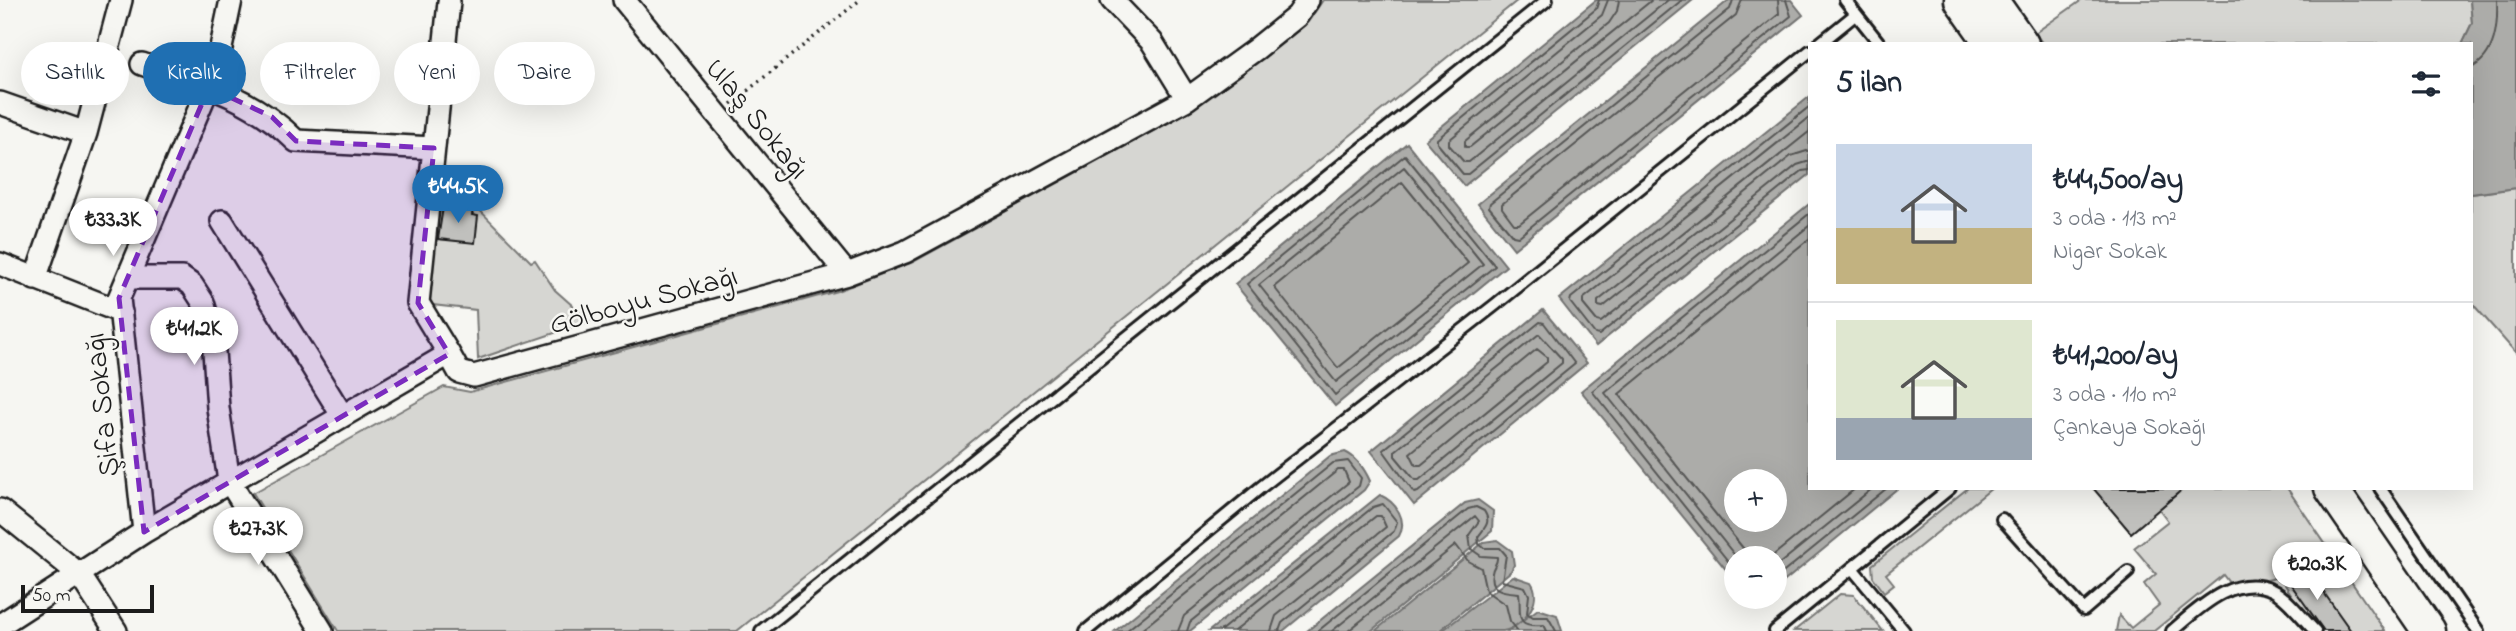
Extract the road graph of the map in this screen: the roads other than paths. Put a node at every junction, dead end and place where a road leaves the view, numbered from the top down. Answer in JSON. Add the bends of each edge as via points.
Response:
{"nodes":[{"id":1,"x":121,"y":0,"type":"edge"},
{"id":2,"x":231,"y":0,"type":"edge"},
{"id":3,"x":624,"y":0,"type":"edge"},
{"id":4,"x":1112,"y":0,"type":"edge"},
{"id":5,"x":1307,"y":0,"type":"edge"},
{"id":6,"x":1546,"y":0,"type":"edge"},
{"id":7,"x":1845,"y":0,"type":"edge"},
{"id":8,"x":1961,"y":0,"type":"edge"},
{"id":9,"x":1991,"y":0,"type":"edge"},
{"id":10,"x":447,"y":1,"type":"edge"},
{"id":11,"x":1856,"y":14,"type":"junction"},
{"id":12,"x":222,"y":42,"type":"edge"},
{"id":13,"x":1821,"y":42,"type":"edge"},
{"id":14,"x":1878,"y":42,"type":"edge"},
{"id":15,"x":1991,"y":42,"type":"edge"},
{"id":16,"x":2021,"y":42,"type":"edge"},
{"id":17,"x":1808,"y":53,"type":"edge"},
{"id":18,"x":1187,"y":99,"type":"junction"},
{"id":19,"x":0,"y":103,"type":"edge"},
{"id":20,"x":246,"y":104,"type":"edge"},
{"id":21,"x":201,"y":105,"type":"edge"},
{"id":22,"x":86,"y":133,"type":"junction"},
{"id":23,"x":434,"y":148,"type":"junction"},
{"id":24,"x":222,"y":221,"type":"dead end"},
{"id":25,"x":0,"y":264,"type":"edge"},
{"id":26,"x":847,"y":274,"type":"junction"},
{"id":27,"x":128,"y":278,"type":"junction"},
{"id":28,"x":36,"y":279,"type":"junction"},
{"id":29,"x":121,"y":312,"type":"junction"},
{"id":30,"x":449,"y":355,"type":"junction"},
{"id":31,"x":342,"y":415,"type":"junction"},
{"id":32,"x":229,"y":481,"type":"junction"},
{"id":33,"x":1948,"y":490,"type":"edge"},
{"id":34,"x":2307,"y":490,"type":"edge"},
{"id":35,"x":2332,"y":490,"type":"edge"},
{"id":36,"x":2381,"y":490,"type":"edge"},
{"id":37,"x":0,"y":510,"type":"edge"},
{"id":38,"x":2002,"y":519,"type":"dead end"},
{"id":39,"x":144,"y":532,"type":"junction"},
{"id":40,"x":1852,"y":568,"type":"junction"},
{"id":41,"x":2128,"y":572,"type":"dead end"},
{"id":42,"x":79,"y":573,"type":"junction"},
{"id":43,"x":0,"y":625,"type":"edge"},
{"id":44,"x":116,"y":631,"type":"edge"},
{"id":45,"x":322,"y":631,"type":"edge"},
{"id":46,"x":761,"y":631,"type":"edge"},
{"id":47,"x":1086,"y":631,"type":"edge"},
{"id":48,"x":1774,"y":631,"type":"edge"},
{"id":49,"x":1904,"y":631,"type":"edge"},
{"id":50,"x":2172,"y":631,"type":"edge"},
{"id":51,"x":2315,"y":631,"type":"edge"},
{"id":52,"x":2402,"y":631,"type":"edge"},
{"id":53,"x":2429,"y":631,"type":"edge"},
{"id":54,"x":2478,"y":631,"type":"edge"}],
"edges":[{"from":1,"to":22,"type":"street"},
{"from":2,"to":12,"type":"street","name":"Şifa Sokağı"},
{"from":3,"to":26,"type":"street","name":"Ulaş Sokağı"},
{"from":4,"to":18,"type":"street","via":[[1152,42]]},
{"from":5,"to":18,"type":"street","name":"Gölboyu Sokağı","via":[[1297,16]]},
{"from":6,"to":46,"type":"lane"},
{"from":7,"to":11,"type":"lane"},
{"from":8,"to":15,"type":"main road"},
{"from":9,"to":16,"type":"main road"},
{"from":10,"to":23,"type":"street","name":"Gölboyu Sokağı"},
{"from":11,"to":13,"type":"lane"},
{"from":11,"to":14,"type":"lane"},
{"from":17,"to":47,"type":"lane"},
{"from":18,"to":26,"type":"street","name":"Gölboyu Sokağı","via":[[905,252]]},
{"from":19,"to":22,"type":"street"},
{"from":20,"to":23,"type":"street","via":[[272,117],[296,141]]},
{"from":21,"to":27,"type":"street","name":"Şifa Sokağı"},
{"from":22,"to":28,"type":"street"},
{"from":23,"to":30,"type":"street","name":"Gölboyu Sokağı","via":[[418,303]]},
{"from":24,"to":31,"type":"street"},
{"from":25,"to":28,"type":"street"},
{"from":26,"to":30,"type":"street","name":"Gölboyu Sokağı","via":[[474,376],[459,372]]},
{"from":27,"to":29,"type":"street","name":"Şifa Sokağı","via":[[119,298]]},
{"from":27,"to":32,"type":"street","via":[[182,278],[203,302],[213,337]]},
{"from":28,"to":29,"type":"street"},
{"from":29,"to":39,"type":"street","name":"Şifa Sokağı"},
{"from":30,"to":31,"type":"street"},
{"from":31,"to":32,"type":"street"},
{"from":32,"to":39,"type":"street"},
{"from":32,"to":45,"type":"street"},
{"from":33,"to":40,"type":"lane"},
{"from":34,"to":52,"type":"main road"},
{"from":35,"to":53,"type":"main road"},
{"from":36,"to":54,"type":"lane"},
{"from":37,"to":42,"type":"street"},
{"from":38,"to":41,"type":"lane","via":[[2084,611]]},
{"from":39,"to":42,"type":"street"},
{"from":40,"to":48,"type":"lane"},
{"from":40,"to":49,"type":"lane"},
{"from":42,"to":43,"type":"street"},
{"from":42,"to":44,"type":"street"},
{"from":50,"to":51,"type":"lane","via":[[2218,595],[2245,584],[2273,590]]}]}
